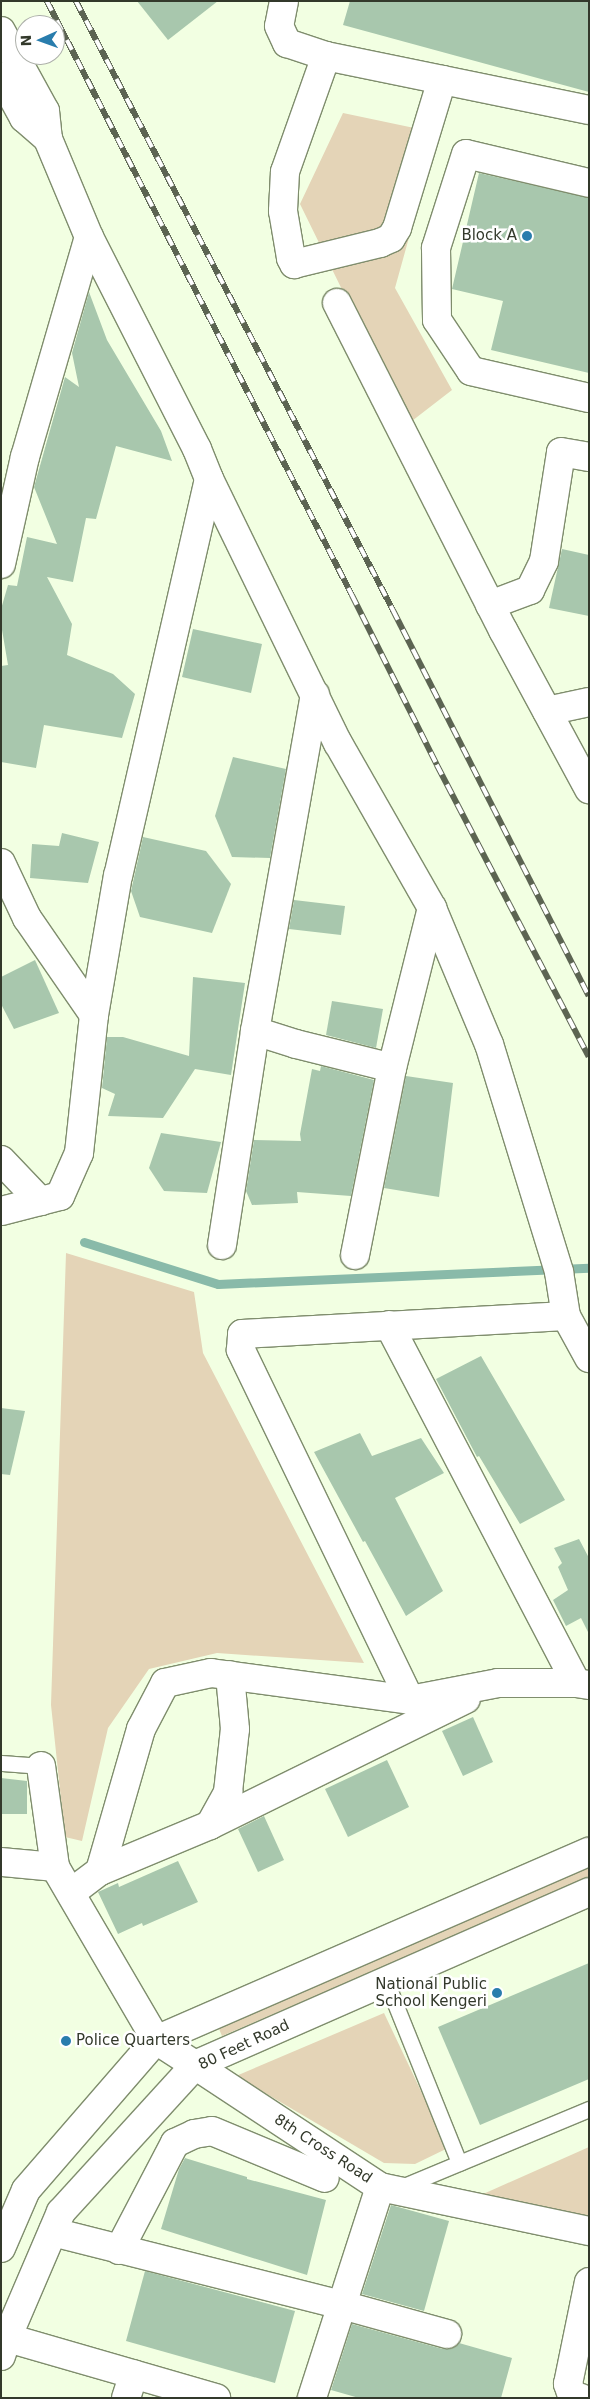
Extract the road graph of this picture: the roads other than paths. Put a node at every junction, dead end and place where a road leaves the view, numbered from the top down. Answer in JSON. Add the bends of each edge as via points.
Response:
{"nodes":[{"id":1,"x":284,"y":1,"type":"edge"},
{"id":2,"x":1,"y":30,"type":"edge"},
{"id":3,"x":326,"y":56,"type":"junction"},
{"id":4,"x":1,"y":76,"type":"edge"},
{"id":5,"x":442,"y":80,"type":"junction"},
{"id":6,"x":589,"y":110,"type":"edge"},
{"id":7,"x":48,"y":139,"type":"junction"},
{"id":8,"x":589,"y":184,"type":"edge"},
{"id":9,"x":89,"y":237,"type":"junction"},
{"id":10,"x":337,"y":302,"type":"dead end"},
{"id":11,"x":589,"y":398,"type":"edge"},
{"id":12,"x":589,"y":457,"type":"edge"},
{"id":13,"x":209,"y":479,"type":"junction"},
{"id":14,"x":1,"y":564,"type":"edge"},
{"id":15,"x":490,"y":605,"type":"junction"},
{"id":16,"x":315,"y":694,"type":"junction"},
{"id":17,"x":589,"y":702,"type":"edge"},
{"id":18,"x":547,"y":711,"type":"junction"},
{"id":19,"x":589,"y":789,"type":"edge"},
{"id":20,"x":1,"y":863,"type":"edge"},
{"id":21,"x":432,"y":908,"type":"junction"},
{"id":22,"x":94,"y":1015,"type":"junction"},
{"id":23,"x":255,"y":1031,"type":"junction"},
{"id":24,"x":392,"y":1068,"type":"junction"},
{"id":25,"x":1,"y":1160,"type":"edge"},
{"id":26,"x":40,"y":1201,"type":"junction"},
{"id":27,"x":1,"y":1211,"type":"edge"},
{"id":28,"x":222,"y":1245,"type":"dead end"},
{"id":29,"x":355,"y":1255,"type":"dead end"},
{"id":30,"x":566,"y":1316,"type":"junction"},
{"id":31,"x":389,"y":1325,"type":"junction"},
{"id":32,"x":589,"y":1358,"type":"edge"},
{"id":33,"x":230,"y":1676,"type":"junction"},
{"id":34,"x":498,"y":1683,"type":"junction"},
{"id":35,"x":582,"y":1684,"type":"edge"},
{"id":36,"x":410,"y":1700,"type":"junction"},
{"id":37,"x":1,"y":1763,"type":"edge"},
{"id":38,"x":41,"y":1766,"type":"joint"},
{"id":39,"x":210,"y":1825,"type":"junction"},
{"id":40,"x":589,"y":1852,"type":"edge"},
{"id":41,"x":1,"y":1862,"type":"edge"},
{"id":42,"x":55,"y":1867,"type":"junction"},
{"id":43,"x":100,"y":1871,"type":"junction"},
{"id":44,"x":72,"y":1892,"type":"junction"},
{"id":45,"x":589,"y":1892,"type":"edge"},
{"id":46,"x":386,"y":1981,"type":"junction"},
{"id":47,"x":156,"y":2040,"type":"junction"},
{"id":48,"x":195,"y":2065,"type":"junction"},
{"id":49,"x":589,"y":2109,"type":"edge"},
{"id":50,"x":459,"y":2163,"type":"junction"},
{"id":51,"x":325,"y":2178,"type":"dead end"},
{"id":52,"x":387,"y":2188,"type":"junction"},
{"id":53,"x":589,"y":2231,"type":"edge"},
{"id":54,"x":53,"y":2232,"type":"junction"},
{"id":55,"x":1,"y":2248,"type":"edge"},
{"id":56,"x":119,"y":2250,"type":"junction"},
{"id":57,"x":589,"y":2282,"type":"edge"},
{"id":58,"x":342,"y":2305,"type":"junction"},
{"id":59,"x":447,"y":2334,"type":"dead end"},
{"id":60,"x":3,"y":2343,"type":"edge"},
{"id":61,"x":130,"y":2386,"type":"edge"},
{"id":62,"x":216,"y":2398,"type":"edge"},
{"id":63,"x":312,"y":2398,"type":"edge"},
{"id":64,"x":580,"y":2398,"type":"edge"}],
"edges":[{"from":1,"to":3,"type":"street","via":[[278,26],[287,43]]},
{"from":2,"to":7,"type":"street","via":[[44,110]]},
{"from":3,"to":5,"type":"street"},
{"from":3,"to":5,"type":"street","via":[[284,172],[283,211],[294,264],[391,238],[397,228]]},
{"from":4,"to":7,"type":"street","via":[[24,118]]},
{"from":5,"to":6,"type":"street"},
{"from":7,"to":9,"type":"street"},
{"from":8,"to":11,"type":"street","via":[[466,154],[436,248],[437,320],[472,371]]},
{"from":9,"to":13,"type":"street","via":[[197,449]]},
{"from":9,"to":14,"type":"street","via":[[25,457]]},
{"from":10,"to":15,"type":"street"},
{"from":12,"to":15,"type":"street","via":[[561,452],[544,562],[530,590]]},
{"from":13,"to":16,"type":"street"},
{"from":13,"to":22,"type":"street","via":[[118,874]]},
{"from":15,"to":18,"type":"street"},
{"from":16,"to":21,"type":"street","via":[[338,743]]},
{"from":16,"to":23,"type":"street"},
{"from":17,"to":18,"type":"street"},
{"from":18,"to":19,"type":"street"},
{"from":20,"to":22,"type":"street","via":[[27,918]]},
{"from":21,"to":24,"type":"street"},
{"from":21,"to":30,"type":"street","via":[[490,1044],[557,1263]]},
{"from":22,"to":26,"type":"street","via":[[79,1153],[60,1196]]},
{"from":23,"to":24,"type":"street"},
{"from":23,"to":28,"type":"street"},
{"from":24,"to":29,"type":"street"},
{"from":25,"to":26,"type":"street"},
{"from":26,"to":27,"type":"street"},
{"from":30,"to":31,"type":"street"},
{"from":30,"to":32,"type":"street"},
{"from":31,"to":35,"type":"street"},
{"from":31,"to":36,"type":"street","via":[[242,1334],[241,1350]]},
{"from":33,"to":36,"type":"street"},
{"from":33,"to":39,"type":"street","via":[[235,1729],[228,1792]]},
{"from":33,"to":43,"type":"street","via":[[211,1672],[165,1683],[141,1730]]},
{"from":34,"to":35,"type":"street"},
{"from":34,"to":36,"type":"street"},
{"from":34,"to":39,"type":"street"},
{"from":37,"to":38,"type":"lane"},
{"from":38,"to":42,"type":"street"},
{"from":39,"to":43,"type":"street"},
{"from":40,"to":47,"type":"street"},
{"from":41,"to":42,"type":"street"},
{"from":42,"to":44,"type":"street"},
{"from":43,"to":44,"type":"street"},
{"from":44,"to":47,"type":"street"},
{"from":45,"to":46,"type":"street","name":"80 Feet Road"},
{"from":46,"to":48,"type":"street","name":"80 Feet Road"},
{"from":46,"to":50,"type":"lane"},
{"from":47,"to":48,"type":"street","name":"8th Cross Road"},
{"from":47,"to":55,"type":"street","via":[[26,2190]]},
{"from":48,"to":52,"type":"street","name":"8th Cross Road"},
{"from":48,"to":54,"type":"street","name":"80 Feet Road","via":[[62,2212]]},
{"from":49,"to":50,"type":"lane"},
{"from":50,"to":52,"type":"lane"},
{"from":51,"to":56,"type":"street","via":[[212,2131],[194,2134],[175,2143]]},
{"from":52,"to":53,"type":"street"},
{"from":52,"to":58,"type":"street","name":"8th Cross Road"},
{"from":54,"to":56,"type":"street"},
{"from":54,"to":60,"type":"street","name":"80 Feet Road"},
{"from":56,"to":58,"type":"street"},
{"from":57,"to":64,"type":"street","via":[[568,2384],[572,2396]]},
{"from":58,"to":59,"type":"street"},
{"from":58,"to":63,"type":"street","name":"8th Cross Road"},
{"from":60,"to":61,"type":"street"},
{"from":61,"to":62,"type":"street"}]}
